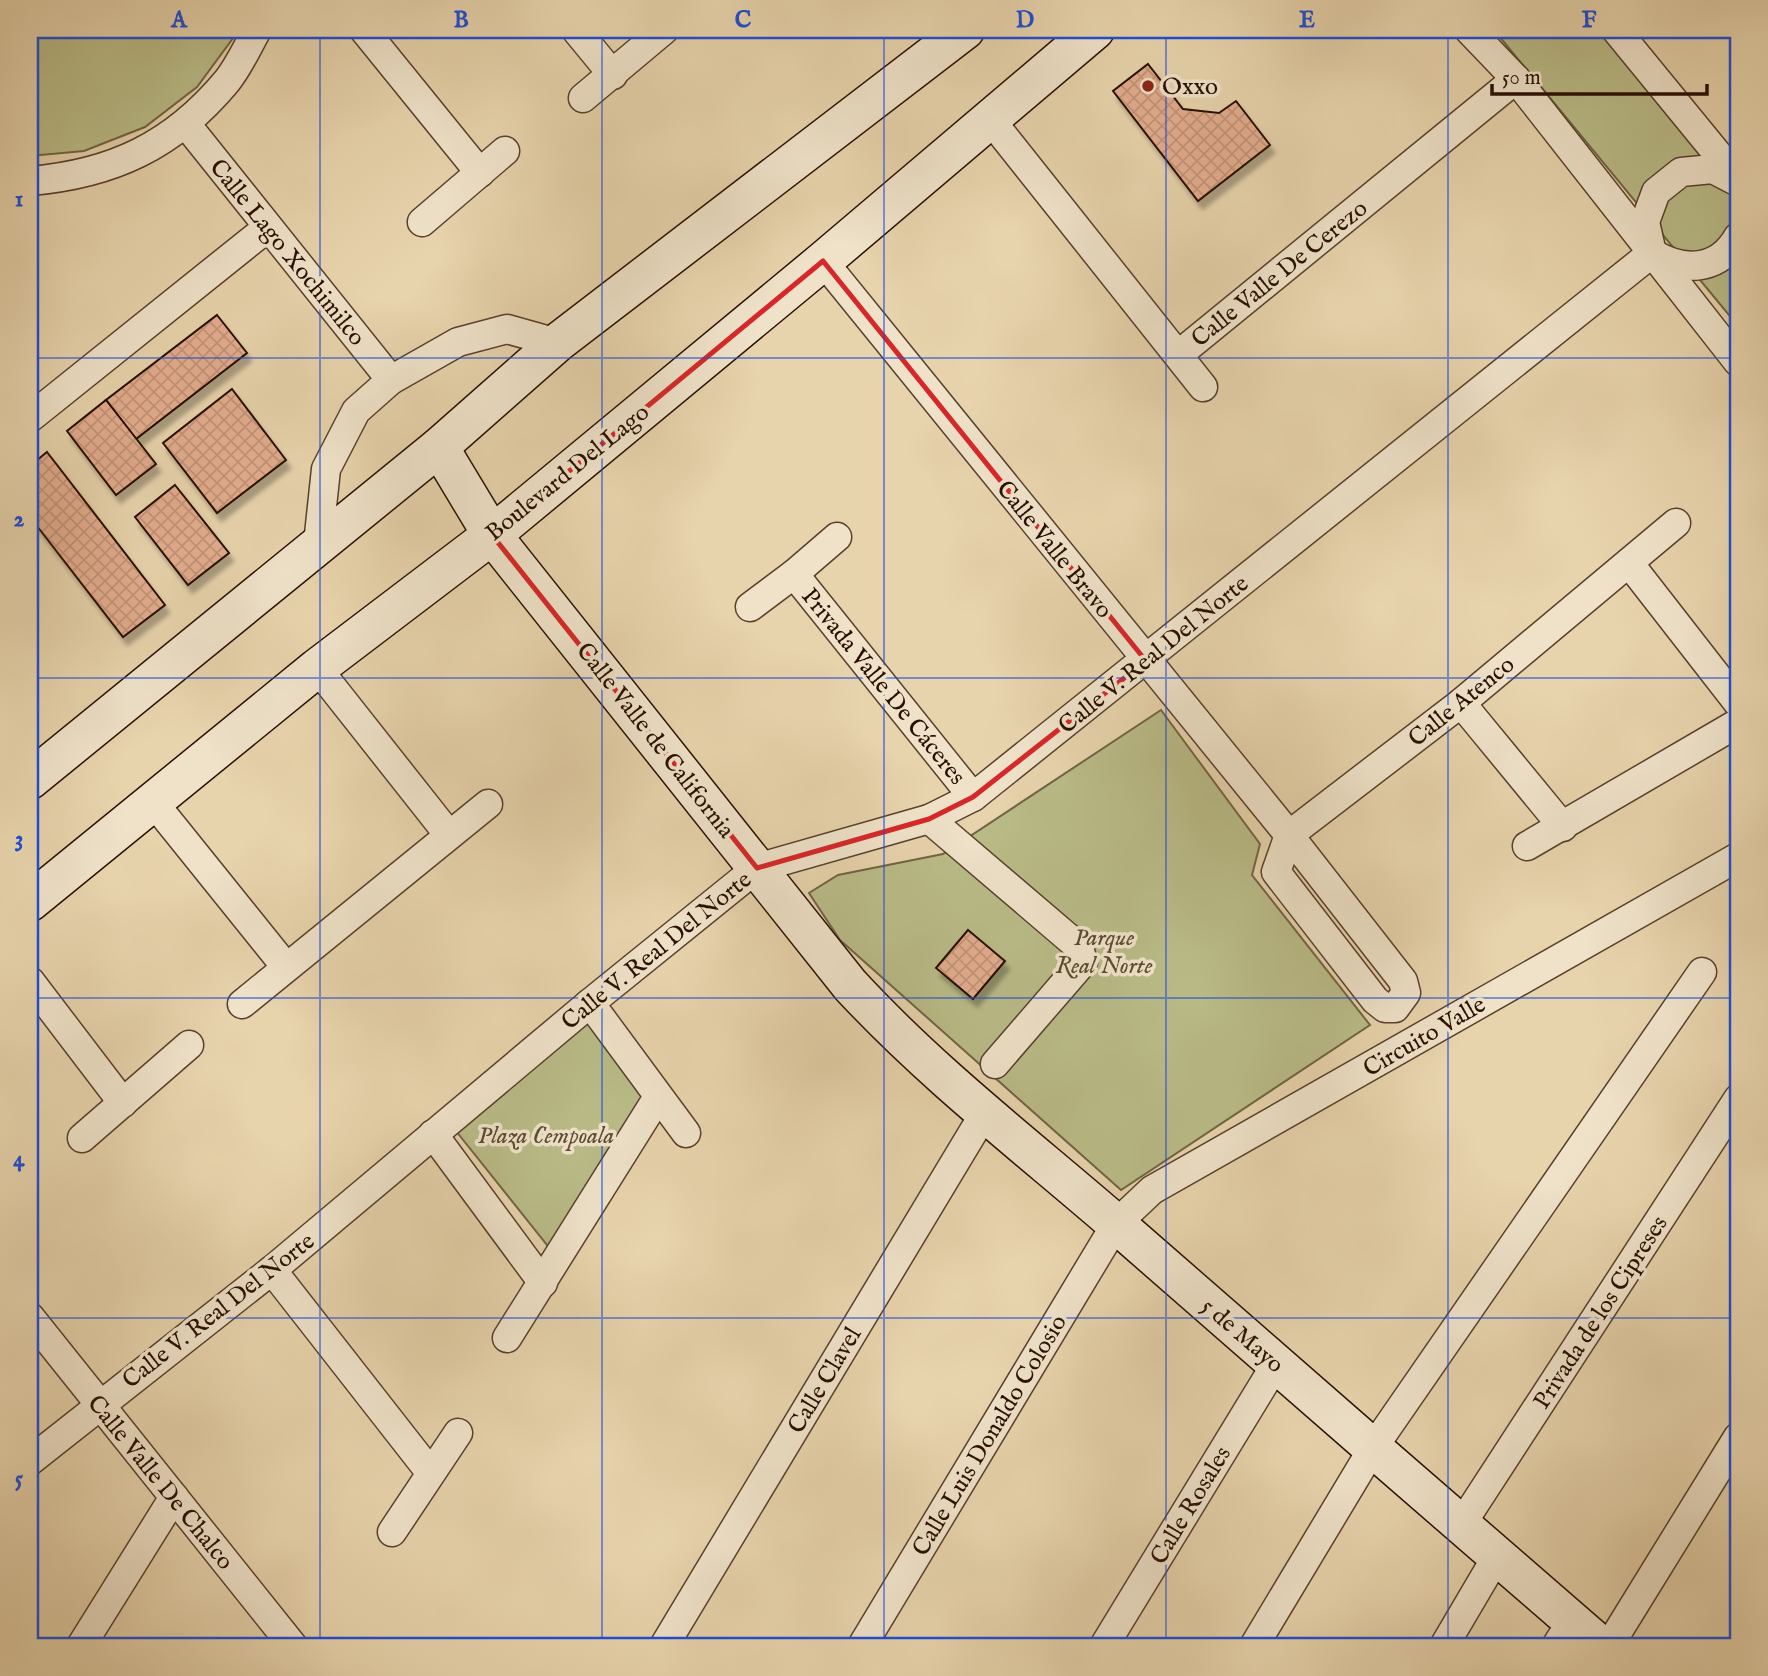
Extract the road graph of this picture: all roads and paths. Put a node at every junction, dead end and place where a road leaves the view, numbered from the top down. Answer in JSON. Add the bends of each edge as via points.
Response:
{"nodes":[{"id":1,"x":257,"y":30,"type":"edge"},
{"id":2,"x":363,"y":30,"type":"edge"},
{"id":3,"x":576,"y":30,"type":"edge"},
{"id":4,"x":664,"y":30,"type":"edge"},
{"id":5,"x":965,"y":30,"type":"edge"},
{"id":6,"x":1096,"y":30,"type":"edge"},
{"id":7,"x":1469,"y":30,"type":"edge"},
{"id":8,"x":1616,"y":30,"type":"edge"},
{"id":9,"x":612,"y":75,"type":"junction"},
{"id":10,"x":1516,"y":79,"type":"junction"},
{"id":11,"x":583,"y":98,"type":"dead end"},
{"id":12,"x":990,"y":119,"type":"junction"},
{"id":13,"x":186,"y":124,"type":"junction"},
{"id":14,"x":505,"y":151,"type":"dead end"},
{"id":15,"x":480,"y":173,"type":"junction"},
{"id":16,"x":30,"y":181,"type":"edge"},
{"id":17,"x":1738,"y":181,"type":"edge"},
{"id":18,"x":422,"y":222,"type":"dead end"},
{"id":19,"x":267,"y":228,"type":"junction"},
{"id":20,"x":1738,"y":237,"type":"edge"},
{"id":21,"x":1652,"y":253,"type":"junction"},
{"id":22,"x":823,"y":261,"type":"junction"},
{"id":23,"x":557,"y":343,"type":"junction"},
{"id":24,"x":1178,"y":355,"type":"junction"},
{"id":25,"x":1738,"y":362,"type":"edge"},
{"id":26,"x":391,"y":380,"type":"junction"},
{"id":27,"x":1203,"y":387,"type":"dead end"},
{"id":28,"x":30,"y":418,"type":"edge"},
{"id":29,"x":439,"y":447,"type":"junction"},
{"id":30,"x":1676,"y":523,"type":"dead end"},
{"id":31,"x":492,"y":534,"type":"junction"},
{"id":32,"x":837,"y":537,"type":"dead end"},
{"id":33,"x":318,"y":544,"type":"junction"},
{"id":34,"x":1629,"y":562,"type":"junction"},
{"id":35,"x":794,"y":574,"type":"junction"},
{"id":36,"x":750,"y":607,"type":"dead end"},
{"id":37,"x":1146,"y":661,"type":"junction"},
{"id":38,"x":317,"y":668,"type":"junction"},
{"id":39,"x":1461,"y":703,"type":"junction"},
{"id":40,"x":1738,"y":703,"type":"edge"},
{"id":41,"x":1738,"y":723,"type":"edge"},
{"id":42,"x":30,"y":780,"type":"edge"},
{"id":43,"x":974,"y":797,"type":"junction"},
{"id":44,"x":153,"y":803,"type":"junction"},
{"id":45,"x":488,"y":804,"type":"dead end"},
{"id":46,"x":929,"y":819,"type":"junction"},
{"id":47,"x":1563,"y":827,"type":"junction"},
{"id":48,"x":449,"y":835,"type":"junction"},
{"id":49,"x":1289,"y":835,"type":"junction"},
{"id":50,"x":1527,"y":846,"type":"dead end"},
{"id":51,"x":1738,"y":857,"type":"edge"},
{"id":52,"x":757,"y":868,"type":"junction"},
{"id":53,"x":30,"y":902,"type":"edge"},
{"id":54,"x":286,"y":967,"type":"junction"},
{"id":55,"x":1702,"y":972,"type":"dead end"},
{"id":56,"x":30,"y":981,"type":"edge"},
{"id":57,"x":590,"y":1003,"type":"junction"},
{"id":58,"x":242,"y":1004,"type":"dead end"},
{"id":59,"x":886,"y":1024,"type":"joint"},
{"id":60,"x":189,"y":1045,"type":"dead end"},
{"id":61,"x":995,"y":1065,"type":"dead end"},
{"id":62,"x":658,"y":1097,"type":"junction"},
{"id":63,"x":1738,"y":1099,"type":"edge"},
{"id":64,"x":122,"y":1103,"type":"junction"},
{"id":65,"x":984,"y":1114,"type":"junction"},
{"id":66,"x":686,"y":1133,"type":"dead end"},
{"id":67,"x":433,"y":1134,"type":"junction"},
{"id":68,"x":82,"y":1138,"type":"dead end"},
{"id":69,"x":1116,"y":1224,"type":"junction"},
{"id":70,"x":272,"y":1270,"type":"junction"},
{"id":71,"x":543,"y":1283,"type":"junction"},
{"id":72,"x":30,"y":1317,"type":"edge"},
{"id":73,"x":507,"y":1338,"type":"dead end"},
{"id":74,"x":1276,"y":1364,"type":"junction"},
{"id":75,"x":99,"y":1404,"type":"junction"},
{"id":76,"x":458,"y":1433,"type":"dead end"},
{"id":77,"x":1738,"y":1437,"type":"edge"},
{"id":78,"x":1373,"y":1448,"type":"junction"},
{"id":79,"x":30,"y":1461,"type":"edge"},
{"id":80,"x":430,"y":1472,"type":"junction"},
{"id":81,"x":174,"y":1497,"type":"junction"},
{"id":82,"x":1461,"y":1525,"type":"junction"},
{"id":83,"x":393,"y":1532,"type":"dead end"},
{"id":84,"x":1497,"y":1556,"type":"junction"},
{"id":85,"x":1564,"y":1634,"type":"edge"},
{"id":86,"x":81,"y":1646,"type":"edge"},
{"id":87,"x":293,"y":1646,"type":"edge"},
{"id":88,"x":663,"y":1646,"type":"edge"},
{"id":89,"x":862,"y":1646,"type":"edge"},
{"id":90,"x":1104,"y":1646,"type":"edge"},
{"id":91,"x":1254,"y":1646,"type":"edge"},
{"id":92,"x":1444,"y":1646,"type":"edge"},
{"id":93,"x":1601,"y":1646,"type":"edge"},
{"id":94,"x":1609,"y":1646,"type":"edge"}],
"edges":[{"from":1,"to":13,"type":"street","via":[[228,80]]},
{"from":2,"to":15,"type":"street"},
{"from":3,"to":9,"type":"street"},
{"from":4,"to":9,"type":"street"},
{"from":5,"to":23,"type":"street"},
{"from":6,"to":12,"type":"street","name":"Boulevard Del Lago"},
{"from":7,"to":10,"type":"street"},
{"from":8,"to":17,"type":"street"},
{"from":9,"to":11,"type":"street"},
{"from":10,"to":21,"type":"street"},
{"from":10,"to":24,"type":"street","name":"Calle Valle De Cerezo"},
{"from":12,"to":22,"type":"street","name":"Boulevard Del Lago"},
{"from":12,"to":24,"type":"street","name":"Calle Valle De Cerezo"},
{"from":13,"to":16,"type":"street","via":[[133,157],[74,177]]},
{"from":13,"to":19,"type":"street","name":"Calle Lago Xochimilco"},
{"from":14,"to":15,"type":"street"},
{"from":15,"to":18,"type":"street"},
{"from":17,"to":21,"type":"street","via":[[1713,169],[1681,172],[1656,192],[1645,222]]},
{"from":19,"to":26,"type":"street","name":"Calle Lago Xochimilco"},
{"from":19,"to":28,"type":"street"},
{"from":20,"to":21,"type":"street","via":[[1714,261],[1693,267],[1670,264]]},
{"from":21,"to":25,"type":"street"},
{"from":21,"to":37,"type":"street","name":"Calle V. Real Del Norte"},
{"from":22,"to":31,"type":"street","name":"Boulevard Del Lago"},
{"from":22,"to":37,"type":"street","name":"Calle Valle Bravo"},
{"from":23,"to":26,"type":"street","via":[[507,329],[458,342]]},
{"from":23,"to":29,"type":"street"},
{"from":24,"to":27,"type":"street"},
{"from":26,"to":33,"type":"street","via":[[356,411],[326,469]]},
{"from":29,"to":31,"type":"street","name":"Calle Valle de California"},
{"from":29,"to":33,"type":"street"},
{"from":30,"to":34,"type":"street","name":"Calle Atenco"},
{"from":31,"to":38,"type":"street","name":"Boulevard Del Lago"},
{"from":31,"to":52,"type":"street","name":"Calle Valle de California"},
{"from":32,"to":35,"type":"street","name":"Privada Valle De Cáceres"},
{"from":33,"to":42,"type":"street"},
{"from":34,"to":39,"type":"street","name":"Calle Atenco"},
{"from":34,"to":40,"type":"street"},
{"from":35,"to":36,"type":"street","name":"Privada Valle De Cáceres"},
{"from":35,"to":43,"type":"street","name":"Privada Valle De Cáceres"},
{"from":37,"to":43,"type":"street","name":"Calle V. Real Del Norte"},
{"from":37,"to":49,"type":"street","name":"Calle Valle Bravo"},
{"from":38,"to":44,"type":"street","name":"Boulevard Del Lago"},
{"from":38,"to":48,"type":"street"},
{"from":39,"to":47,"type":"street"},
{"from":39,"to":49,"type":"street","name":"Calle Atenco"},
{"from":41,"to":47,"type":"street"},
{"from":43,"to":46,"type":"street","name":"Calle V. Real Del Norte"},
{"from":44,"to":53,"type":"street","name":"Boulevard Del Lago"},
{"from":44,"to":54,"type":"street"},
{"from":45,"to":48,"type":"street"},
{"from":46,"to":52,"type":"street","name":"Calle V. Real Del Norte"},
{"from":46,"to":61,"type":"street","via":[[1079,947],[1083,962]]},
{"from":47,"to":50,"type":"street"},
{"from":48,"to":54,"type":"street"},
{"from":49,"to":49,"type":"street","name":"Calle Valle Bravo","via":[[1276,872],[1375,1000],[1385,1008],[1395,1008],[1406,993],[1403,981]]},
{"from":51,"to":69,"type":"street","name":"Circuito Valle","via":[[1152,1190]]},
{"from":52,"to":57,"type":"street","name":"Calle V. Real Del Norte"},
{"from":52,"to":59,"type":"street","name":"Calle Valle de California"},
{"from":54,"to":58,"type":"street"},
{"from":55,"to":78,"type":"street"},
{"from":56,"to":64,"type":"street"},
{"from":57,"to":62,"type":"street"},
{"from":57,"to":67,"type":"street","name":"Calle V. Real Del Norte"},
{"from":59,"to":65,"type":"street","name":"5 de Mayo"},
{"from":60,"to":64,"type":"street"},
{"from":62,"to":66,"type":"street"},
{"from":62,"to":71,"type":"street"},
{"from":63,"to":82,"type":"street","name":"Privada de los Cipreses"},
{"from":64,"to":68,"type":"street"},
{"from":65,"to":69,"type":"street","name":"5 de Mayo"},
{"from":65,"to":88,"type":"street","name":"Calle Clavel"},
{"from":67,"to":70,"type":"street","name":"Calle V. Real Del Norte"},
{"from":67,"to":71,"type":"street"},
{"from":69,"to":74,"type":"street","name":"5 de Mayo"},
{"from":69,"to":89,"type":"street","name":"Calle Luis Donaldo Colosio"},
{"from":70,"to":75,"type":"street","name":"Calle V. Real Del Norte"},
{"from":70,"to":80,"type":"street"},
{"from":71,"to":73,"type":"street"},
{"from":72,"to":75,"type":"street","name":"Calle Valle De Chalco"},
{"from":74,"to":78,"type":"street","name":"5 de Mayo"},
{"from":74,"to":90,"type":"street","name":"Calle Rosales"},
{"from":75,"to":79,"type":"street","name":"Calle V. Real Del Norte"},
{"from":75,"to":81,"type":"street","name":"Calle Valle De Chalco"},
{"from":76,"to":80,"type":"street"},
{"from":77,"to":94,"type":"street"},
{"from":78,"to":82,"type":"street","name":"5 de Mayo"},
{"from":78,"to":91,"type":"street"},
{"from":80,"to":83,"type":"street"},
{"from":81,"to":86,"type":"street"},
{"from":81,"to":87,"type":"street","name":"Calle Valle De Chalco"},
{"from":82,"to":84,"type":"street","name":"5 de Mayo"},
{"from":84,"to":85,"type":"street","name":"5 de Mayo"},
{"from":84,"to":92,"type":"street"},
{"from":85,"to":93,"type":"street","name":"5 de Mayo"}]}
